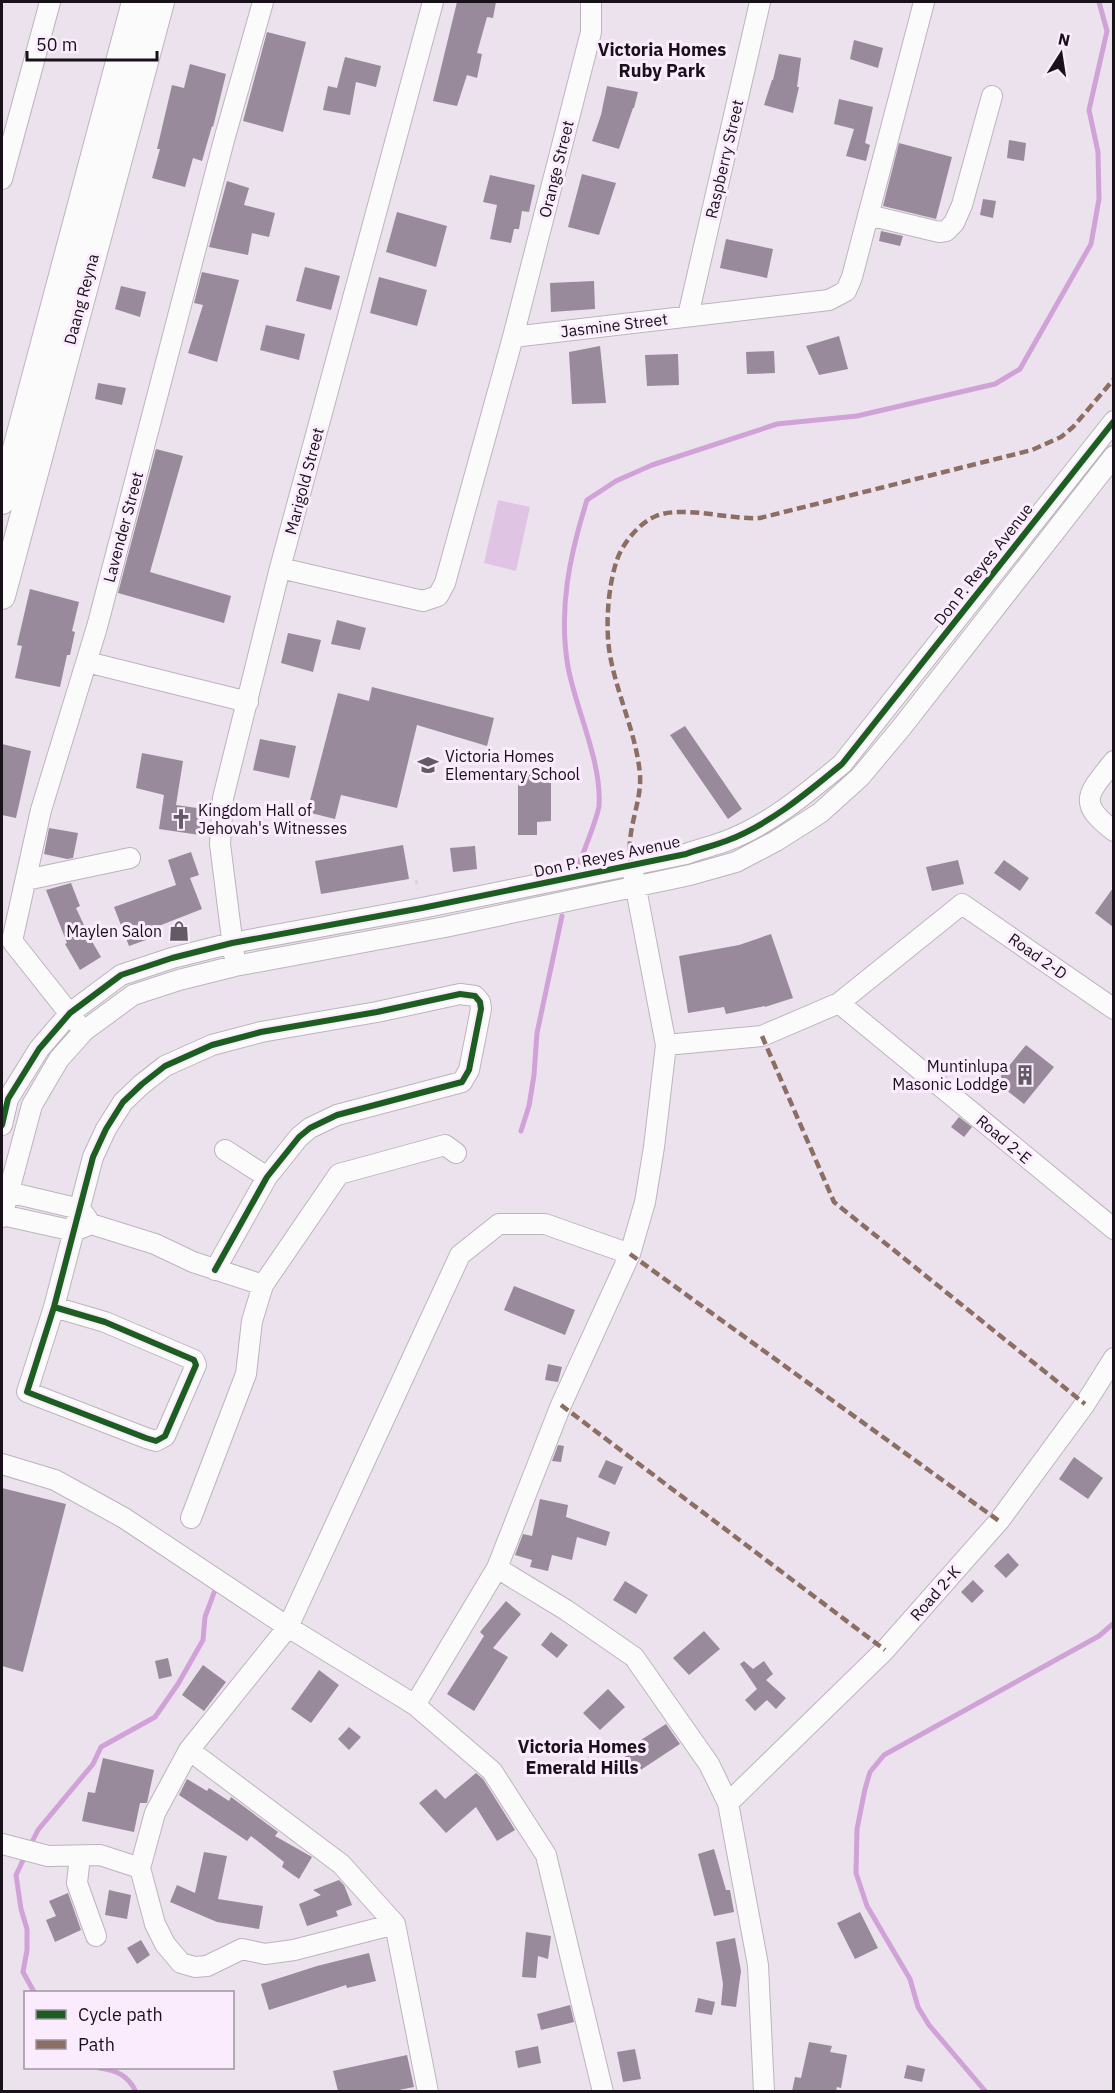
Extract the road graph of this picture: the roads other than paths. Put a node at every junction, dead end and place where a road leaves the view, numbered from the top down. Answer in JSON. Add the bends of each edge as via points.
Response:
{"nodes":[{"id":1,"x":50,"y":2,"type":"edge"},
{"id":2,"x":135,"y":2,"type":"edge"},
{"id":3,"x":161,"y":2,"type":"edge"},
{"id":4,"x":263,"y":2,"type":"edge"},
{"id":5,"x":433,"y":2,"type":"edge"},
{"id":6,"x":591,"y":2,"type":"edge"},
{"id":7,"x":760,"y":2,"type":"edge"},
{"id":8,"x":924,"y":2,"type":"edge"},
{"id":9,"x":992,"y":96,"type":"dead end"},
{"id":10,"x":2,"y":179,"type":"edge"},
{"id":11,"x":868,"y":215,"type":"junction"},
{"id":12,"x":688,"y":316,"type":"junction"},
{"id":13,"x":513,"y":337,"type":"junction"},
{"id":14,"x":1113,"y":421,"type":"edge"},
{"id":15,"x":1113,"y":456,"type":"edge"},
{"id":16,"x":2,"y":501,"type":"edge"},
{"id":17,"x":280,"y":568,"type":"junction"},
{"id":18,"x":2,"y":596,"type":"edge"},
{"id":19,"x":87,"y":662,"type":"junction"},
{"id":20,"x":248,"y":702,"type":"junction"},
{"id":21,"x":1113,"y":761,"type":"edge"},
{"id":22,"x":1113,"y":831,"type":"edge"},
{"id":23,"x":130,"y":858,"type":"dead end"},
{"id":24,"x":631,"y":864,"type":"junction"},
{"id":25,"x":26,"y":880,"type":"junction"},
{"id":26,"x":636,"y":887,"type":"junction"},
{"id":27,"x":232,"y":942,"type":"junction"},
{"id":28,"x":235,"y":966,"type":"junction"},
{"id":29,"x":839,"y":1003,"type":"junction"},
{"id":30,"x":1113,"y":1009,"type":"edge"},
{"id":31,"x":70,"y":1013,"type":"junction"},
{"id":32,"x":84,"y":1031,"type":"junction"},
{"id":33,"x":666,"y":1045,"type":"junction"},
{"id":34,"x":2,"y":1125,"type":"edge"},
{"id":35,"x":225,"y":1150,"type":"dead end"},
{"id":36,"x":456,"y":1154,"type":"dead end"},
{"id":37,"x":267,"y":1177,"type":"junction"},
{"id":38,"x":8,"y":1192,"type":"junction"},
{"id":39,"x":2,"y":1216,"type":"edge"},
{"id":40,"x":82,"y":1222,"type":"junction"},
{"id":41,"x":1113,"y":1229,"type":"edge"},
{"id":42,"x":630,"y":1254,"type":"junction"},
{"id":43,"x":215,"y":1270,"type":"junction"},
{"id":44,"x":263,"y":1285,"type":"junction"},
{"id":45,"x":54,"y":1307,"type":"junction"},
{"id":46,"x":1113,"y":1358,"type":"edge"},
{"id":47,"x":2,"y":1464,"type":"edge"},
{"id":48,"x":191,"y":1518,"type":"dead end"},
{"id":49,"x":497,"y":1568,"type":"junction"},
{"id":50,"x":288,"y":1627,"type":"junction"},
{"id":51,"x":415,"y":1705,"type":"junction"},
{"id":52,"x":189,"y":1750,"type":"junction"},
{"id":53,"x":728,"y":1803,"type":"junction"},
{"id":54,"x":2,"y":1844,"type":"edge"},
{"id":55,"x":80,"y":1856,"type":"junction"},
{"id":56,"x":140,"y":1868,"type":"junction"},
{"id":57,"x":395,"y":1924,"type":"junction"},
{"id":58,"x":96,"y":1936,"type":"dead end"},
{"id":59,"x":428,"y":2091,"type":"edge"},
{"id":60,"x":603,"y":2091,"type":"edge"},
{"id":61,"x":764,"y":2091,"type":"edge"}],
"edges":[{"from":1,"to":10,"type":"street"},
{"from":2,"to":16,"type":"main road","name":"Daang Reyna"},
{"from":3,"to":18,"type":"main road","name":"Daang Reyna"},
{"from":4,"to":19,"type":"street","name":"Lavender Street"},
{"from":5,"to":17,"type":"street","name":"Marigold Street"},
{"from":6,"to":13,"type":"street","name":"Orange Street","via":[[591,32]]},
{"from":7,"to":12,"type":"street","name":"Raspberry Street"},
{"from":8,"to":11,"type":"street","name":"Jasmine Street"},
{"from":9,"to":11,"type":"street","via":[[962,205],[946,231]]},
{"from":11,"to":12,"type":"street","name":"Jasmine Street","via":[[846,291],[829,300]]},
{"from":12,"to":13,"type":"street","name":"Jasmine Street"},
{"from":13,"to":17,"type":"street","via":[[445,583],[438,596],[423,601]]},
{"from":14,"to":24,"type":"street","name":"Don P. Reyes Avenue","via":[[842,764],[804,795],[727,840],[686,854]]},
{"from":15,"to":26,"type":"street","via":[[860,777],[820,813],[736,862]]},
{"from":17,"to":20,"type":"street","name":"Marigold Street"},
{"from":19,"to":20,"type":"street"},
{"from":19,"to":25,"type":"street","name":"Lavender Street","via":[[41,810]]},
{"from":20,"to":27,"type":"street","name":"Marigold Street","via":[[223,798],[221,821],[220,844]]},
{"from":21,"to":22,"type":"street","via":[[1090,795],[1093,812]]},
{"from":23,"to":25,"type":"street"},
{"from":24,"to":26,"type":"street"},
{"from":24,"to":27,"type":"street","name":"Don P. Reyes Avenue","via":[[422,908]]},
{"from":25,"to":31,"type":"street","name":"Lavender Street","via":[[12,941]]},
{"from":26,"to":28,"type":"street"},
{"from":26,"to":33,"type":"street"},
{"from":27,"to":28,"type":"street","name":"Marigold Street"},
{"from":27,"to":31,"type":"street","name":"Don P. Reyes Avenue","via":[[121,975]]},
{"from":28,"to":32,"type":"street","via":[[133,994]]},
{"from":29,"to":30,"type":"street","name":"Road 2-D","via":[[963,904]]},
{"from":29,"to":33,"type":"street","via":[[762,1036]]},
{"from":29,"to":41,"type":"street","name":"Road 2-E"},
{"from":31,"to":32,"type":"street","name":"Lavender Street"},
{"from":31,"to":34,"type":"street","name":"Don P. Reyes Avenue","via":[[39,1049],[8,1099]]},
{"from":32,"to":38,"type":"street","via":[[59,1059],[32,1105]]},
{"from":33,"to":42,"type":"street","via":[[645,1203]]},
{"from":35,"to":37,"type":"street"},
{"from":36,"to":44,"type":"street","via":[[445,1145],[339,1174]]},
{"from":37,"to":40,"type":"street","via":[[299,1137],[322,1121],[462,1082],[469,1070],[481,1009],[475,996],[460,994],[261,1032],[212,1045],[165,1066],[123,1102],[106,1129],[93,1157]]},
{"from":37,"to":43,"type":"street"},
{"from":38,"to":39,"type":"street"},
{"from":38,"to":40,"type":"street"},
{"from":39,"to":40,"type":"street"},
{"from":40,"to":43,"type":"street","via":[[155,1244]]},
{"from":40,"to":45,"type":"street"},
{"from":42,"to":49,"type":"street","via":[[561,1405]]},
{"from":42,"to":50,"type":"street","via":[[545,1224],[499,1224],[460,1255]]},
{"from":43,"to":44,"type":"street"},
{"from":44,"to":48,"type":"street","via":[[252,1321],[246,1374]]},
{"from":45,"to":45,"type":"street","via":[[27,1392],[146,1438],[156,1441],[165,1436],[196,1365],[194,1359],[105,1322]]},
{"from":46,"to":53,"type":"street","name":"Road 2-K","via":[[1085,1404],[999,1521],[885,1650]]},
{"from":47,"to":50,"type":"street","via":[[55,1480],[124,1518]]},
{"from":49,"to":51,"type":"street"},
{"from":49,"to":53,"type":"street","via":[[634,1657],[709,1764]]},
{"from":50,"to":51,"type":"street"},
{"from":50,"to":52,"type":"street"},
{"from":51,"to":60,"type":"street","via":[[492,1771],[546,1855]]},
{"from":52,"to":56,"type":"street","via":[[155,1813]]},
{"from":52,"to":57,"type":"street","via":[[341,1864]]},
{"from":53,"to":61,"type":"street","via":[[758,1965]]},
{"from":54,"to":55,"type":"street","via":[[48,1856]]},
{"from":55,"to":56,"type":"street","via":[[100,1855]]},
{"from":55,"to":58,"type":"street","via":[[77,1883]]},
{"from":56,"to":57,"type":"street","via":[[154,1924],[165,1944],[181,1963],[195,1967],[207,1966],[242,1949],[265,1954],[294,1950]]},
{"from":57,"to":59,"type":"street"}]}
